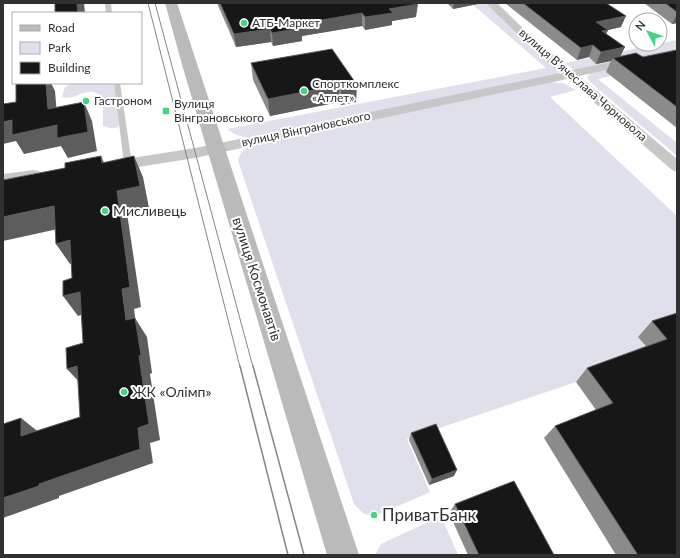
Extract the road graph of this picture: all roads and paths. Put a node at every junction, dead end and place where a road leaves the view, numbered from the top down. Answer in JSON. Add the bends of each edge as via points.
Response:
{"nodes":[{"id":1,"x":171,"y":3,"type":"edge"},
{"id":2,"x":491,"y":3,"type":"edge"},
{"id":3,"x":677,"y":52,"type":"edge"},
{"id":4,"x":570,"y":74,"type":"junction"},
{"id":5,"x":117,"y":84,"type":"edge"},
{"id":6,"x":215,"y":148,"type":"junction"},
{"id":7,"x":128,"y":164,"type":"junction"},
{"id":8,"x":677,"y":166,"type":"edge"},
{"id":9,"x":97,"y":168,"type":"edge"},
{"id":10,"x":50,"y":174,"type":"edge"},
{"id":11,"x":3,"y":179,"type":"edge"},
{"id":12,"x":343,"y":555,"type":"edge"}],
"edges":[{"from":1,"to":6,"type":"main road","name":"вулиця Космонавтів"},
{"from":2,"to":4,"type":"street","name":"вулиця Вʼячеслава Чорновола","via":[[524,36]]},
{"from":3,"to":4,"type":"street","name":"вулиця Вінграновського"},
{"from":4,"to":6,"type":"street","name":"вулиця Вінграновського"},
{"from":4,"to":8,"type":"street","name":"вулиця Вʼячеслава Чорновола"},
{"from":5,"to":7,"type":"lane"},
{"from":6,"to":7,"type":"street","name":"вулиця Вінграновського"},
{"from":6,"to":12,"type":"main road","name":"вулиця Космонавтів"},
{"from":7,"to":9,"type":"street","name":"вулиця Вінграновського"},
{"from":10,"to":11,"type":"street"}]}
